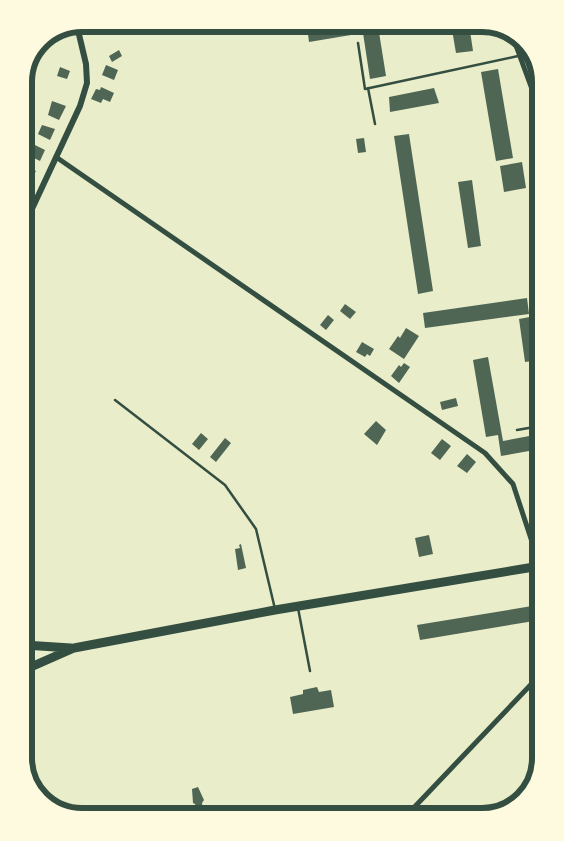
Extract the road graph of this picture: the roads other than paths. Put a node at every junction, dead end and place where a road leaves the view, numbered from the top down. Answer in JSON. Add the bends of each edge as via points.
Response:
{"nodes":[{"id":1,"x":79,"y":32,"type":"edge"},
{"id":2,"x":358,"y":42,"type":"dead end"},
{"id":3,"x":516,"y":46,"type":"edge"},
{"id":4,"x":519,"y":56,"type":"junction"},
{"id":5,"x":368,"y":88,"type":"junction"},
{"id":6,"x":532,"y":90,"type":"edge"},
{"id":7,"x":375,"y":124,"type":"dead end"},
{"id":8,"x":56,"y":157,"type":"junction"},
{"id":9,"x":33,"y":207,"type":"edge"},
{"id":10,"x":115,"y":400,"type":"dead end"},
{"id":11,"x":532,"y":427,"type":"edge"},
{"id":12,"x":517,"y":430,"type":"dead end"},
{"id":13,"x":532,"y":542,"type":"edge"},
{"id":14,"x":532,"y":567,"type":"edge"},
{"id":15,"x":298,"y":606,"type":"junction"},
{"id":16,"x":276,"y":610,"type":"junction"},
{"id":17,"x":32,"y":645,"type":"edge"},
{"id":18,"x":74,"y":648,"type":"junction"},
{"id":19,"x":32,"y":666,"type":"edge"},
{"id":20,"x":310,"y":671,"type":"dead end"},
{"id":21,"x":532,"y":684,"type":"edge"},
{"id":22,"x":414,"y":808,"type":"edge"}],
"edges":[{"from":1,"to":8,"type":"street","via":[[87,84]]},
{"from":2,"to":5,"type":"lane","via":[[365,89]]},
{"from":3,"to":4,"type":"street"},
{"from":4,"to":5,"type":"lane"},
{"from":4,"to":6,"type":"street"},
{"from":5,"to":7,"type":"lane"},
{"from":8,"to":9,"type":"street"},
{"from":8,"to":13,"type":"street","via":[[485,454],[513,484]]},
{"from":10,"to":16,"type":"lane","via":[[225,485],[246,512],[256,528]]},
{"from":11,"to":12,"type":"lane"},
{"from":14,"to":15,"type":"main road"},
{"from":15,"to":16,"type":"main road"},
{"from":15,"to":20,"type":"lane"},
{"from":16,"to":18,"type":"main road"},
{"from":17,"to":18,"type":"main road"},
{"from":18,"to":19,"type":"main road"},
{"from":21,"to":22,"type":"street"}]}
